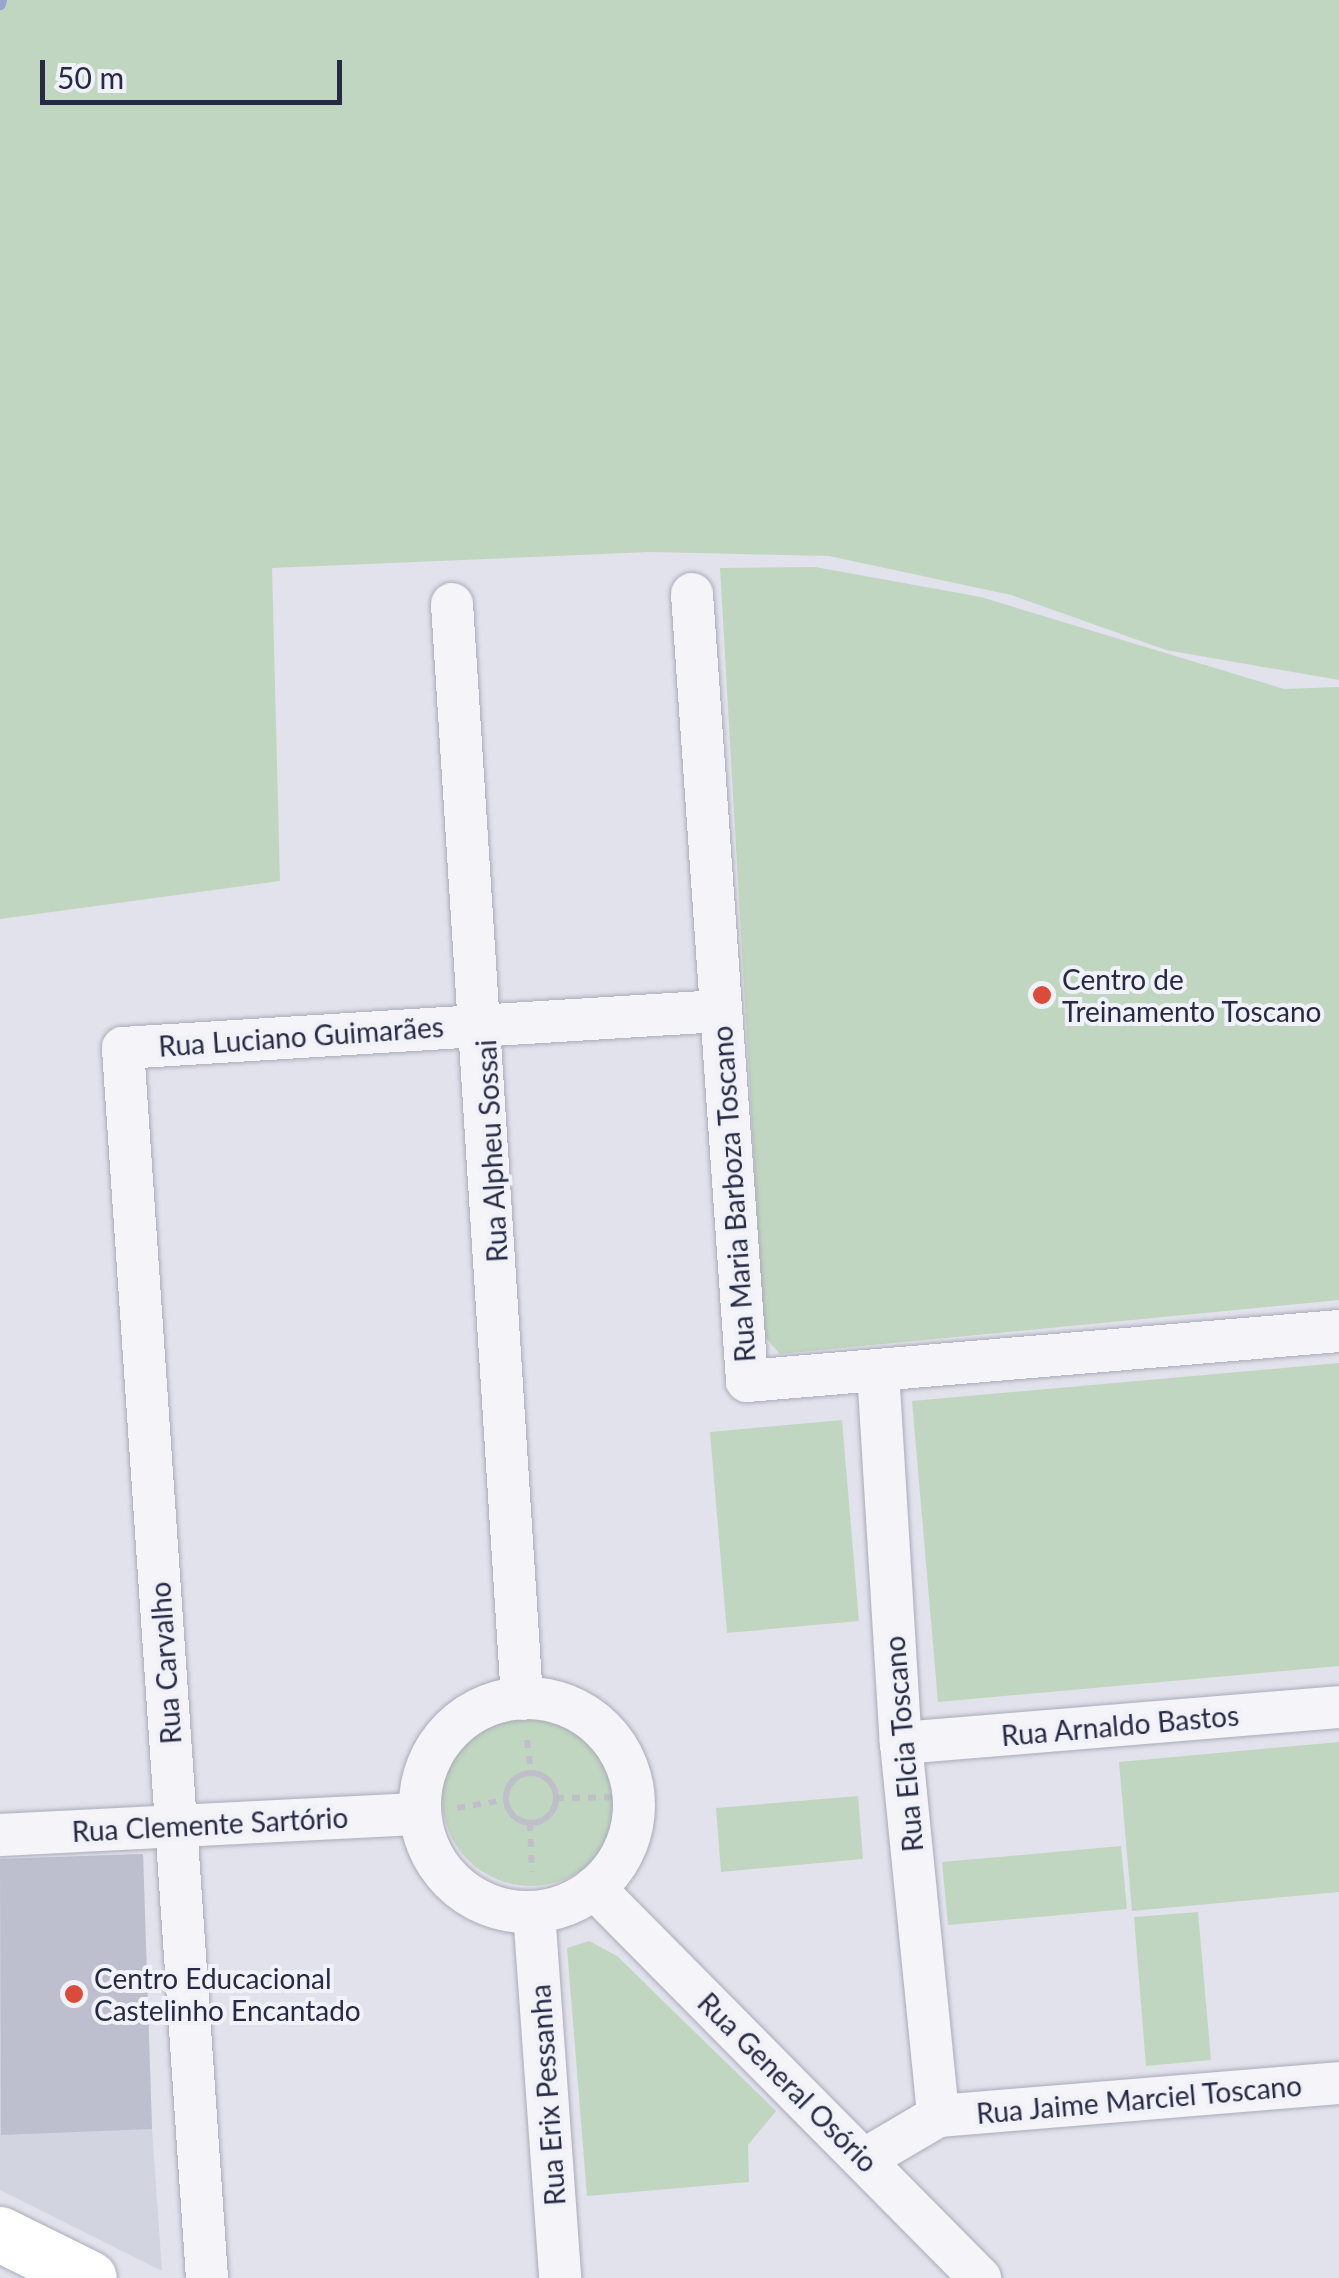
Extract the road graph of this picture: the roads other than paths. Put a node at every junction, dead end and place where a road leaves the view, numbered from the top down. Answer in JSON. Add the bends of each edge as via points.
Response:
{"nodes":[{"id":1,"x":692,"y":594,"type":"dead end"},
{"id":2,"x":452,"y":604,"type":"dead end"},
{"id":3,"x":719,"y":1011,"type":"junction"},
{"id":4,"x":483,"y":1023,"type":"junction"},
{"id":5,"x":123,"y":1048,"type":"joint"},
{"id":6,"x":1339,"y":1331,"type":"edge"},
{"id":7,"x":878,"y":1372,"type":"junction"},
{"id":8,"x":522,"y":1699,"type":"junction"},
{"id":9,"x":1339,"y":1706,"type":"edge"},
{"id":10,"x":901,"y":1743,"type":"junction"},
{"id":11,"x":420,"y":1814,"type":"junction"},
{"id":12,"x":176,"y":1826,"type":"junction"},
{"id":13,"x":0,"y":1835,"type":"edge"},
{"id":14,"x":594,"y":1888,"type":"junction"},
{"id":15,"x":534,"y":1912,"type":"junction"},
{"id":16,"x":1339,"y":2083,"type":"edge"},
{"id":17,"x":938,"y":2116,"type":"junction"},
{"id":18,"x":865,"y":2159,"type":"junction"},
{"id":19,"x":0,"y":2234,"type":"edge"},
{"id":20,"x":89,"y":2278,"type":"edge"},
{"id":21,"x":207,"y":2278,"type":"edge"},
{"id":22,"x":560,"y":2278,"type":"edge"},
{"id":23,"x":980,"y":2278,"type":"edge"}],
"edges":[{"from":1,"to":3,"type":"street","name":"Rua Maria Barboza Toscano"},
{"from":2,"to":4,"type":"street","name":"Rua Alpheu Sossai"},
{"from":3,"to":4,"type":"street","name":"Rua Luciano Guimarães"},
{"from":3,"to":7,"type":"street","name":"Rua Maria Barboza Toscano","via":[[747,1381]]},
{"from":4,"to":5,"type":"street","name":"Rua Luciano Guimarães"},
{"from":4,"to":8,"type":"street","name":"Rua Alpheu Sossai"},
{"from":5,"to":12,"type":"street","name":"Rua Carvalho"},
{"from":6,"to":7,"type":"street","name":"Rua Maria Barboza Toscano"},
{"from":7,"to":10,"type":"street","name":"Rua Elcia Toscano"},
{"from":8,"to":11,"type":"street","via":[[475,1711],[438,1744]]},
{"from":8,"to":14,"type":"street","via":[[589,1718],[620,1752],[634,1798],[625,1848]]},
{"from":9,"to":10,"type":"street","name":"Rua Arnaldo Bastos"},
{"from":10,"to":17,"type":"street","name":"Rua Elcia Toscano"},
{"from":11,"to":12,"type":"street","name":"Rua Clemente Sartório"},
{"from":11,"to":15,"type":"street","via":[[438,1866],[456,1886],[480,1902]]},
{"from":12,"to":13,"type":"street","name":"Rua Clemente Sartório"},
{"from":12,"to":21,"type":"street","name":"Rua Carvalho"},
{"from":14,"to":15,"type":"street"},
{"from":14,"to":18,"type":"street","name":"Rua General Osório"},
{"from":15,"to":22,"type":"street","name":"Rua Erix Pessanha"},
{"from":16,"to":17,"type":"street","name":"Rua Jaime Marciel Toscano"},
{"from":17,"to":18,"type":"street"},
{"from":18,"to":23,"type":"street","name":"Rua General Osório"},
{"from":19,"to":20,"type":"street"}]}
